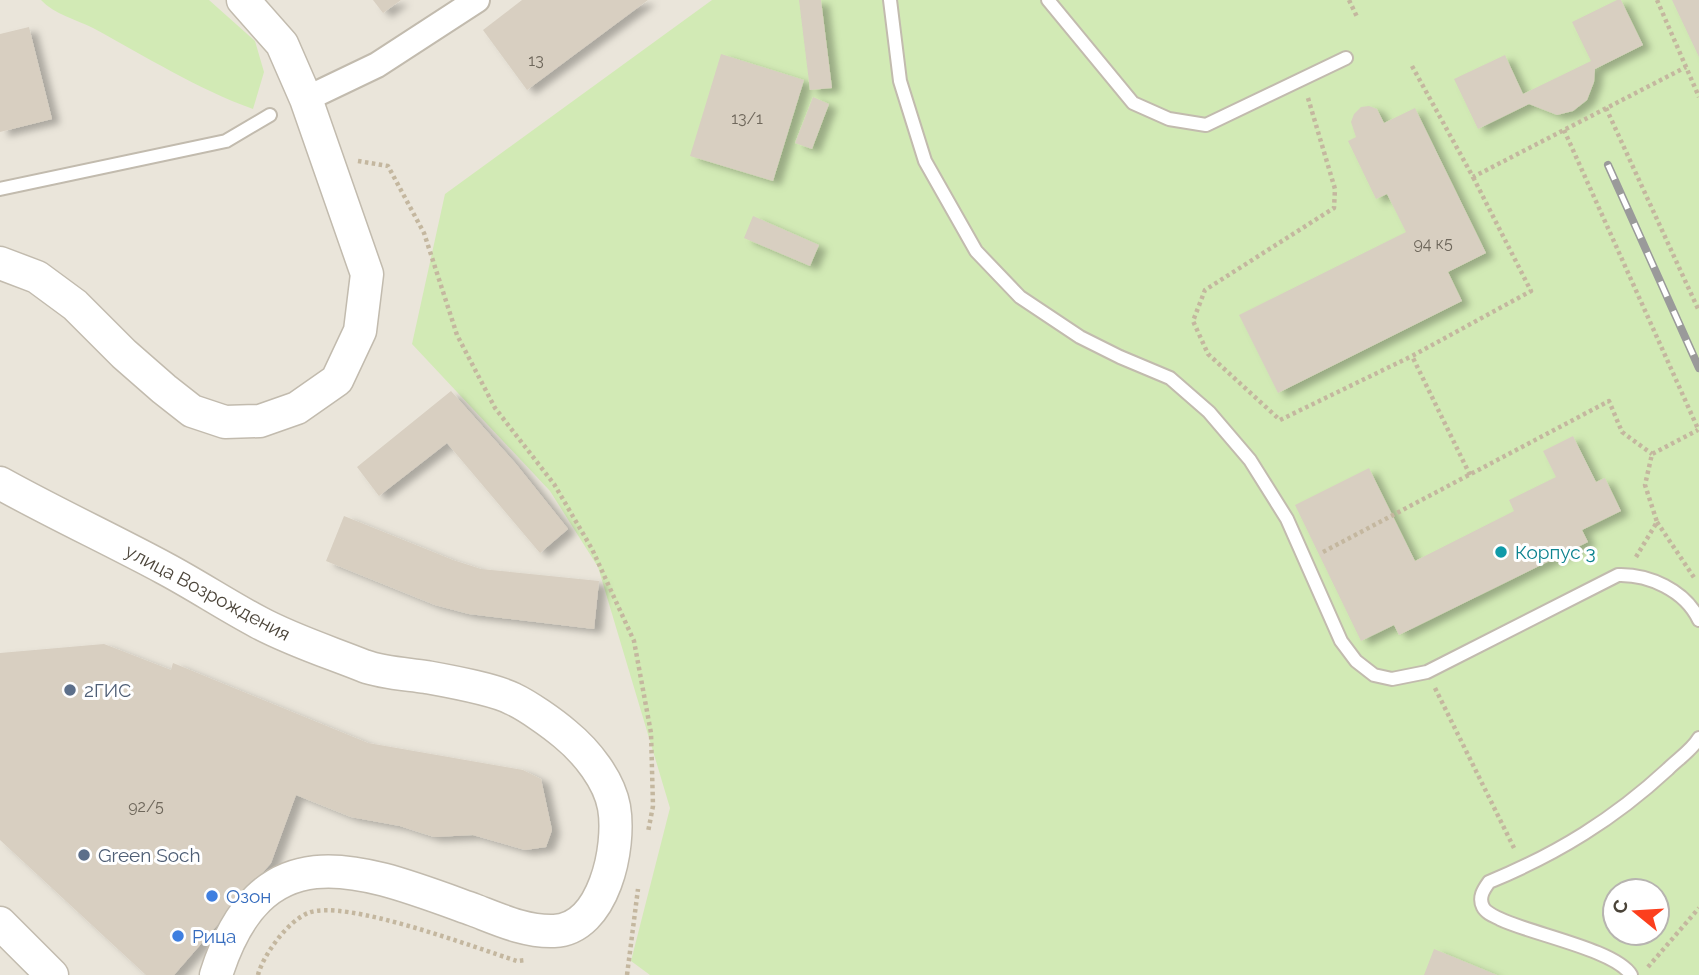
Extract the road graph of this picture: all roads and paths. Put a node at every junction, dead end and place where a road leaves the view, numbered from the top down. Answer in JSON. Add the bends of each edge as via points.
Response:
{"nodes":[{"id":1,"x":243,"y":0,"type":"edge"},
{"id":2,"x":477,"y":0,"type":"edge"},
{"id":3,"x":890,"y":0,"type":"edge"},
{"id":4,"x":1048,"y":0,"type":"edge"},
{"id":5,"x":1349,"y":0,"type":"edge"},
{"id":6,"x":1657,"y":0,"type":"edge"},
{"id":7,"x":1358,"y":19,"type":"dead end"},
{"id":8,"x":1346,"y":58,"type":"dead end"},
{"id":9,"x":1412,"y":66,"type":"dead end"},
{"id":10,"x":1686,"y":67,"type":"junction"},
{"id":11,"x":1303,"y":79,"type":"junction"},
{"id":12,"x":1699,"y":97,"type":"edge"},
{"id":13,"x":306,"y":99,"type":"junction"},
{"id":14,"x":1606,"y":108,"type":"junction"},
{"id":15,"x":271,"y":115,"type":"dead end"},
{"id":16,"x":1564,"y":130,"type":"junction"},
{"id":17,"x":356,"y":168,"type":"dead end"},
{"id":18,"x":1473,"y":177,"type":"junction"},
{"id":19,"x":0,"y":189,"type":"edge"},
{"id":20,"x":0,"y":263,"type":"edge"},
{"id":21,"x":1699,"y":312,"type":"edge"},
{"id":22,"x":1412,"y":356,"type":"junction"},
{"id":23,"x":1699,"y":430,"type":"edge"},
{"id":24,"x":1652,"y":454,"type":"junction"},
{"id":25,"x":1470,"y":475,"type":"junction"},
{"id":26,"x":0,"y":484,"type":"edge"},
{"id":27,"x":1657,"y":522,"type":"junction"},
{"id":28,"x":1312,"y":557,"type":"dead end"},
{"id":29,"x":1618,"y":575,"type":"junction"},
{"id":30,"x":1699,"y":585,"type":"edge"},
{"id":31,"x":1699,"y":620,"type":"edge"},
{"id":32,"x":1427,"y":672,"type":"junction"},
{"id":33,"x":1699,"y":738,"type":"edge"},
{"id":34,"x":646,"y":845,"type":"dead end"},
{"id":35,"x":1524,"y":867,"type":"junction"},
{"id":36,"x":639,"y":884,"type":"dead end"},
{"id":37,"x":1699,"y":908,"type":"edge"},
{"id":38,"x":0,"y":923,"type":"edge"},
{"id":39,"x":529,"y":960,"type":"dead end"},
{"id":40,"x":52,"y":975,"type":"edge"},
{"id":41,"x":216,"y":975,"type":"edge"},
{"id":42,"x":258,"y":975,"type":"edge"},
{"id":43,"x":628,"y":975,"type":"edge"},
{"id":44,"x":1631,"y":975,"type":"edge"},
{"id":45,"x":1650,"y":975,"type":"edge"}],
"edges":[{"from":1,"to":13,"type":"street","via":[[282,44]]},
{"from":2,"to":13,"type":"street","via":[[377,65]]},
{"from":3,"to":32,"type":"lane","via":[[900,81],[925,162],[976,251],[1020,297],[1080,337],[1170,378],[1209,412],[1250,460],[1287,519],[1341,641],[1356,662],[1374,675],[1392,679]]},
{"from":4,"to":11,"type":"lane","via":[[1133,103],[1169,119],[1206,125]]},
{"from":5,"to":7,"type":"path"},
{"from":6,"to":10,"type":"path"},
{"from":8,"to":11,"type":"lane"},
{"from":9,"to":18,"type":"path"},
{"from":10,"to":12,"type":"path"},
{"from":10,"to":14,"type":"path"},
{"from":11,"to":22,"type":"path","via":[[1335,189],[1334,208],[1205,290],[1193,321],[1208,354],[1280,420]]},
{"from":13,"to":20,"type":"street","via":[[367,274],[360,331],[337,380],[297,408],[260,421],[225,422],[192,411],[75,305],[37,277]]},
{"from":14,"to":16,"type":"path"},
{"from":14,"to":21,"type":"path"},
{"from":15,"to":19,"type":"lane","via":[[226,141]]},
{"from":16,"to":18,"type":"path"},
{"from":16,"to":23,"type":"path"},
{"from":17,"to":34,"type":"path","via":[[352,157],[388,166],[424,233],[457,335],[495,408],[554,484],[592,549],[634,641],[651,733],[653,806]]},
{"from":18,"to":22,"type":"path","via":[[1531,292]]},
{"from":22,"to":25,"type":"path"},
{"from":23,"to":24,"type":"path"},
{"from":24,"to":25,"type":"path","via":[[1622,432],[1609,401]]},
{"from":24,"to":27,"type":"path","via":[[1645,485]]},
{"from":25,"to":28,"type":"path"},
{"from":26,"to":41,"type":"street","name":"улица Возрождения","via":[[272,628],[369,668],[512,698],[566,735],[599,771],[614,807],[613,856],[599,902],[582,922],[557,931],[527,929],[355,872],[321,870],[285,879],[258,898],[232,932]]},
{"from":27,"to":29,"type":"path","via":[[1636,557]]},
{"from":27,"to":30,"type":"path"},
{"from":29,"to":31,"type":"lane","via":[[1653,580],[1674,591]]},
{"from":29,"to":32,"type":"lane"},
{"from":32,"to":35,"type":"path"},
{"from":33,"to":35,"type":"lane","via":[[1609,819]]},
{"from":35,"to":44,"type":"lane","via":[[1489,882],[1483,890],[1483,909],[1518,928],[1612,957]]},
{"from":36,"to":43,"type":"path"},
{"from":37,"to":45,"type":"path","via":[[1648,965]]},
{"from":38,"to":40,"type":"street"},
{"from":39,"to":42,"type":"path","via":[[517,961],[339,910],[308,913],[278,937]]}]}
